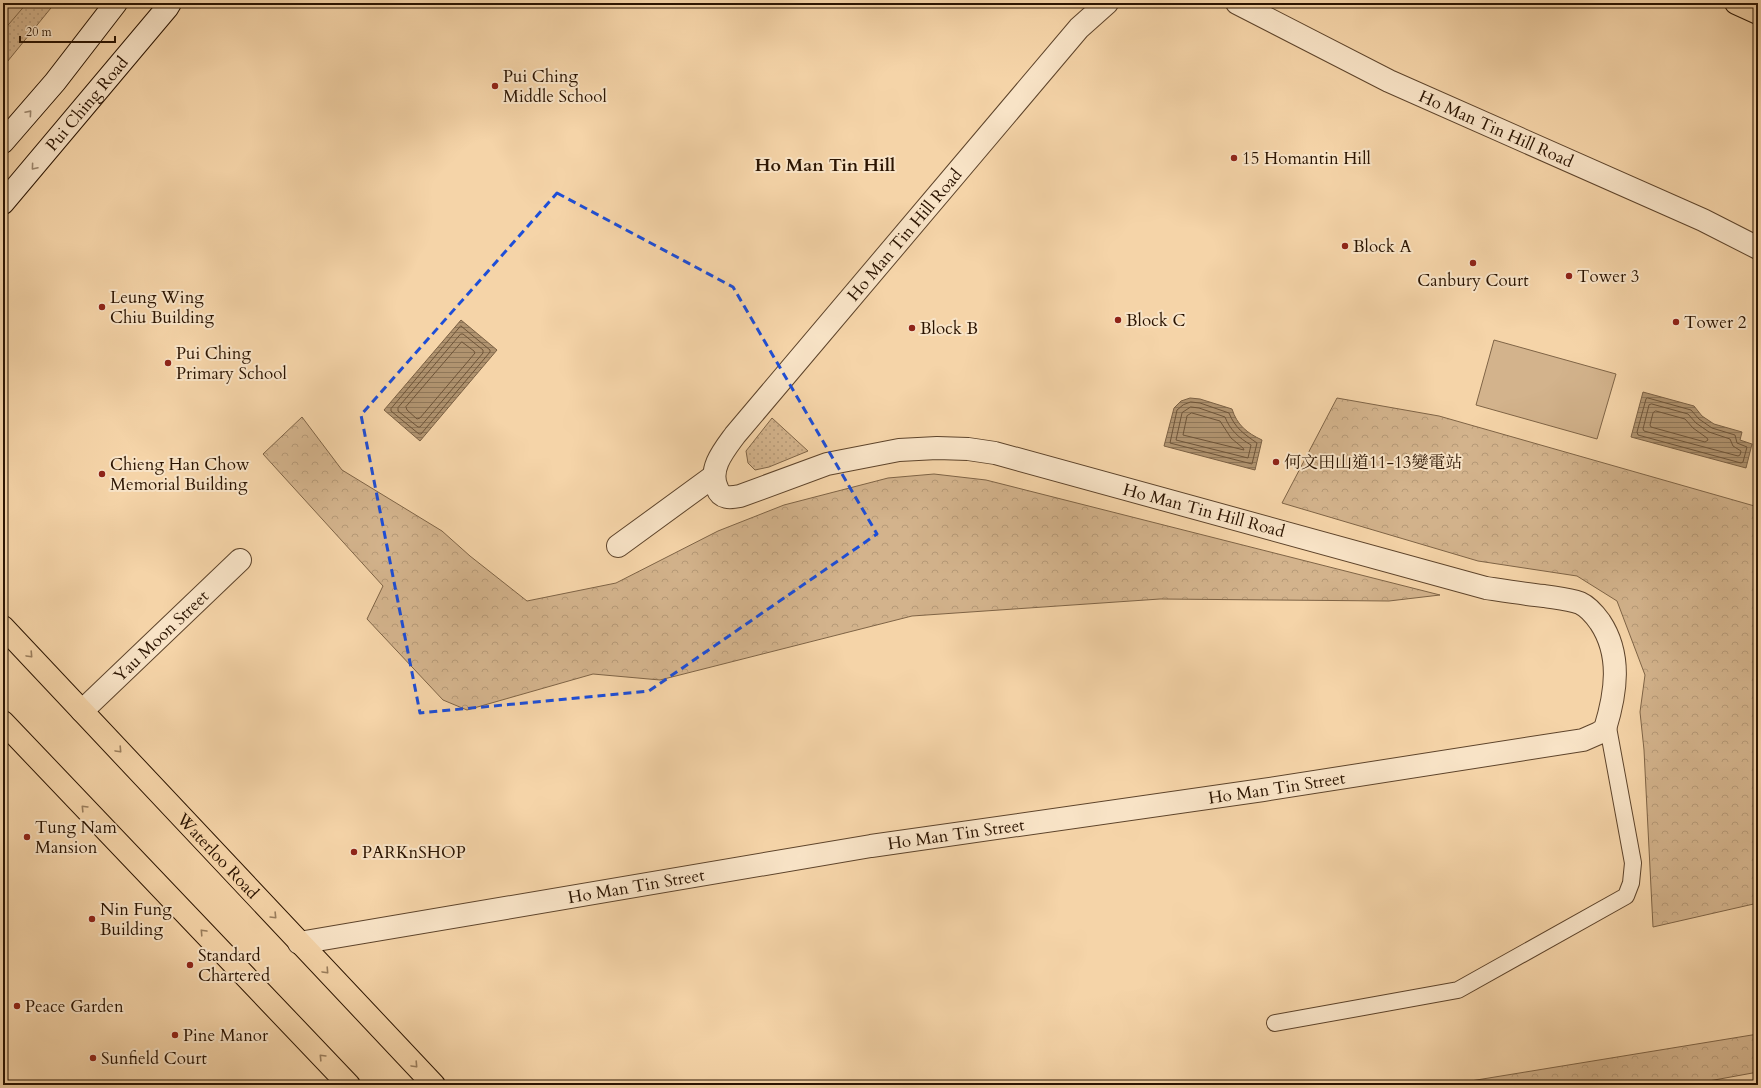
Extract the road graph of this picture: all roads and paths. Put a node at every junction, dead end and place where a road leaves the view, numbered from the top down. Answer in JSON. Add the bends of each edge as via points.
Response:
{"nodes":[{"id":1,"x":116,"y":3,"type":"edge"},
{"id":2,"x":170,"y":3,"type":"edge"},
{"id":3,"x":1107,"y":3,"type":"edge"},
{"id":4,"x":1236,"y":3,"type":"edge"},
{"id":5,"x":1736,"y":3,"type":"edge"},
{"id":6,"x":1758,"y":13,"type":"edge"},
{"id":7,"x":3,"y":142,"type":"edge"},
{"id":8,"x":3,"y":204,"type":"edge"},
{"id":9,"x":1758,"y":248,"type":"edge"},
{"id":10,"x":714,"y":476,"type":"junction"},
{"id":11,"x":618,"y":546,"type":"dead end"},
{"id":12,"x":240,"y":560,"type":"dead end"},
{"id":13,"x":3,"y":627,"type":"edge"},
{"id":14,"x":82,"y":711,"type":"junction"},
{"id":15,"x":3,"y":722,"type":"edge"},
{"id":16,"x":1607,"y":722,"type":"junction"},
{"id":17,"x":299,"y":942,"type":"junction"},
{"id":18,"x":1275,"y":1023,"type":"dead end"},
{"id":19,"x":348,"y":1085,"type":"edge"},
{"id":20,"x":434,"y":1085,"type":"edge"}],
"edges":[{"from":7,"to":1,"type":"street","one_way":true,"via":[[55,82]]},
{"from":2,"to":8,"type":"street","name":"Pui Ching Road","one_way":true},
{"from":3,"to":10,"type":"street","name":"Ho Man Tin Hill Road","via":[[1079,28],[739,430],[717,462]]},
{"from":4,"to":9,"type":"street","name":"Ho Man Tin Hill Road","via":[[1389,81],[1703,220]]},
{"from":5,"to":6,"type":"main road"},
{"from":10,"to":11,"type":"street"},
{"from":10,"to":16,"type":"street","name":"Ho Man Tin Hill Road","via":[[718,492],[729,498],[834,463],[899,450],[968,448],[995,453],[1486,588],[1563,599],[1581,604],[1593,613],[1612,646],[1615,680]]},
{"from":12,"to":14,"type":"street","name":"Yau Moon Street"},
{"from":13,"to":14,"type":"main road","name":"Waterloo Road","one_way":true},
{"from":14,"to":17,"type":"main road","name":"Waterloo Road","one_way":true},
{"from":19,"to":15,"type":"main road","one_way":true},
{"from":16,"to":17,"type":"street","name":"Ho Man Tin Street","via":[[1599,733],[1583,740],[1263,790],[871,846]]},
{"from":16,"to":18,"type":"lane","via":[[1633,863],[1631,884],[1626,896],[1458,990]]},
{"from":17,"to":20,"type":"main road","name":"Waterloo Road","one_way":true}]}
